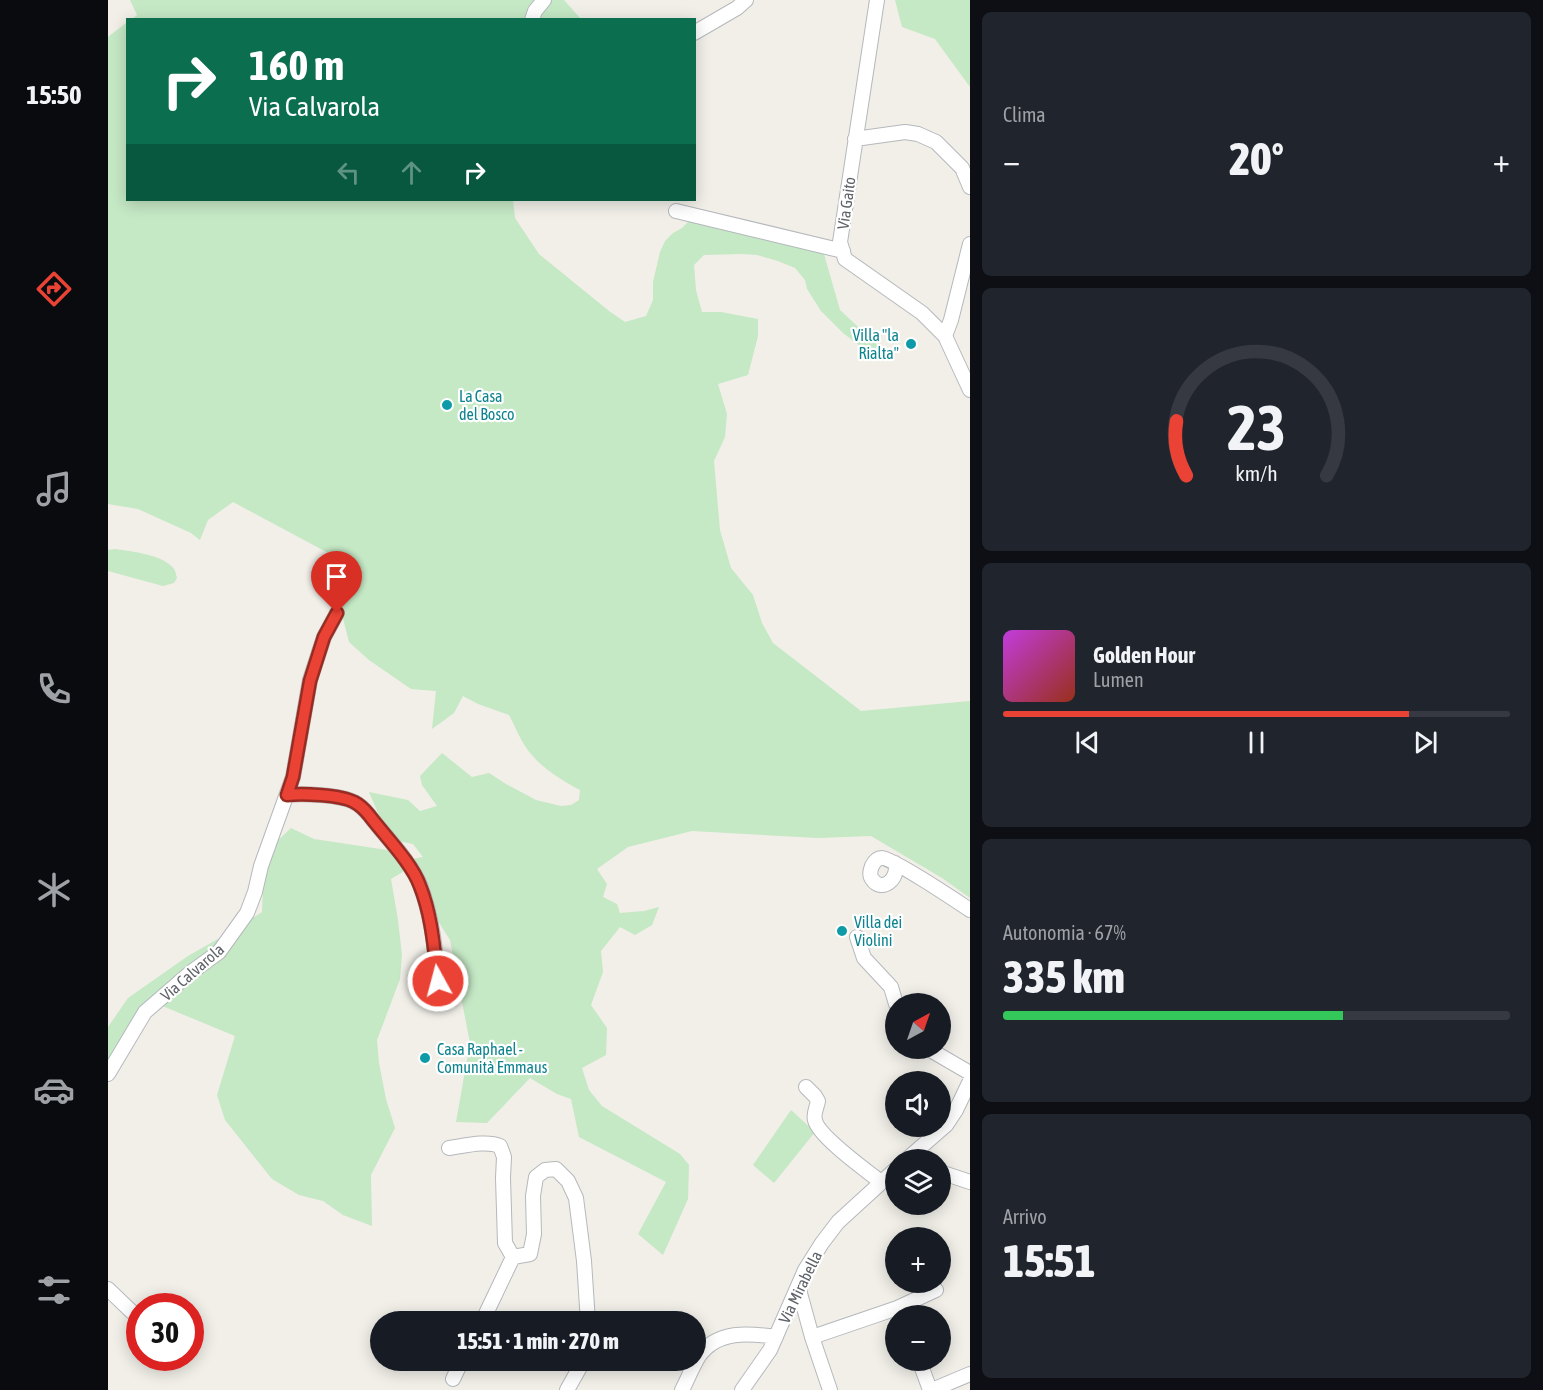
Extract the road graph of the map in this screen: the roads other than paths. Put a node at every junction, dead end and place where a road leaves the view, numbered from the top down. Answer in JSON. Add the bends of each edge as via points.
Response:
{"nodes":[{"id":1,"x":544,"y":0,"type":"edge"},
{"id":2,"x":746,"y":0,"type":"edge"},
{"id":3,"x":877,"y":0,"type":"edge"},
{"id":4,"x":533,"y":18,"type":"edge"},
{"id":5,"x":696,"y":32,"type":"edge"},
{"id":6,"x":855,"y":139,"type":"junction"},
{"id":7,"x":970,"y":187,"type":"edge"},
{"id":8,"x":676,"y":211,"type":"dead end"},
{"id":9,"x":970,"y":244,"type":"edge"},
{"id":10,"x":843,"y":251,"type":"junction"},
{"id":11,"x":945,"y":336,"type":"junction"},
{"id":12,"x":970,"y":390,"type":"edge"},
{"id":13,"x":337,"y":613,"type":"dead end"},
{"id":14,"x":287,"y":795,"type":"junction"},
{"id":15,"x":895,"y":863,"type":"dead end"},
{"id":16,"x":970,"y":910,"type":"edge"},
{"id":17,"x":857,"y":937,"type":"dead end"},
{"id":18,"x":894,"y":993,"type":"edge"},
{"id":19,"x":440,"y":999,"type":"dead end"},
{"id":20,"x":946,"y":1059,"type":"edge"},
{"id":21,"x":970,"y":1073,"type":"edge"},
{"id":22,"x":108,"y":1074,"type":"edge"},
{"id":23,"x":970,"y":1081,"type":"edge"},
{"id":24,"x":806,"y":1088,"type":"dead end"},
{"id":25,"x":956,"y":1110,"type":"junction"},
{"id":26,"x":970,"y":1115,"type":"edge"},
{"id":27,"x":449,"y":1148,"type":"dead end"},
{"id":28,"x":918,"y":1149,"type":"edge"},
{"id":29,"x":951,"y":1176,"type":"edge"},
{"id":30,"x":885,"y":1179,"type":"edge"},
{"id":31,"x":881,"y":1182,"type":"junction"},
{"id":32,"x":970,"y":1182,"type":"edge"},
{"id":33,"x":513,"y":1257,"type":"junction"},
{"id":34,"x":798,"y":1286,"type":"junction"},
{"id":35,"x":108,"y":1289,"type":"edge"},
{"id":36,"x":931,"y":1293,"type":"edge"},
{"id":37,"x":911,"y":1305,"type":"edge"},
{"id":38,"x":126,"y":1306,"type":"edge"},
{"id":39,"x":487,"y":1311,"type":"edge"},
{"id":40,"x":587,"y":1311,"type":"edge"},
{"id":41,"x":885,"y":1316,"type":"edge"},
{"id":42,"x":776,"y":1337,"type":"junction"},
{"id":43,"x":812,"y":1337,"type":"junction"},
{"id":44,"x":457,"y":1371,"type":"edge"},
{"id":45,"x":578,"y":1371,"type":"edge"},
{"id":46,"x":923,"y":1371,"type":"edge"},
{"id":47,"x":970,"y":1374,"type":"edge"},
{"id":48,"x":453,"y":1379,"type":"dead end"},
{"id":49,"x":567,"y":1390,"type":"edge"},
{"id":50,"x":682,"y":1390,"type":"edge"},
{"id":51,"x":742,"y":1390,"type":"edge"},
{"id":52,"x":830,"y":1390,"type":"edge"},
{"id":53,"x":931,"y":1390,"type":"edge"}],
"edges":[{"from":1,"to":4,"type":"street"},
{"from":2,"to":5,"type":"street"},
{"from":3,"to":6,"type":"street","name":"Via Gaito"},
{"from":6,"to":7,"type":"street","via":[[904,132],[918,134],[936,142],[962,168]]},
{"from":6,"to":10,"type":"street","name":"Via Gaito","via":[[840,242]]},
{"from":8,"to":10,"type":"street"},
{"from":9,"to":11,"type":"street"},
{"from":10,"to":11,"type":"street","name":"Via Gaito","via":[[845,259],[922,313]]},
{"from":11,"to":12,"type":"street","name":"Via Gaito"},
{"from":13,"to":14,"type":"street","name":"Via Calvarola","via":[[324,637],[310,681]]},
{"from":14,"to":19,"type":"street","via":[[355,802],[405,861],[420,884],[426,907]]},
{"from":14,"to":22,"type":"street","name":"Via Calvarola","via":[[247,913],[219,952],[145,1012]]},
{"from":15,"to":16,"type":"street"},
{"from":17,"to":18,"type":"street","via":[[864,958]]},
{"from":20,"to":21,"type":"street"},
{"from":23,"to":25,"type":"street"},
{"from":24,"to":31,"type":"street","via":[[818,1101],[814,1115],[818,1126]]},
{"from":25,"to":26,"type":"street"},
{"from":25,"to":28,"type":"street"},
{"from":27,"to":33,"type":"street","via":[[500,1146],[504,1157],[505,1243]]},
{"from":29,"to":32,"type":"street"},
{"from":30,"to":31,"type":"street","name":"Via Mirabella"},
{"from":31,"to":34,"type":"street","name":"Via Mirabella","via":[[838,1222]]},
{"from":33,"to":39,"type":"street"},
{"from":33,"to":40,"type":"street","via":[[530,1254],[536,1177],[545,1170],[556,1169],[568,1181],[576,1198]]},
{"from":34,"to":42,"type":"street","name":"Via Mirabella"},
{"from":34,"to":43,"type":"street"},
{"from":35,"to":38,"type":"street"},
{"from":36,"to":37,"type":"street"},
{"from":41,"to":43,"type":"street"},
{"from":42,"to":50,"type":"street","via":[[742,1334],[718,1340],[698,1358]]},
{"from":42,"to":51,"type":"street","name":"Via Mirabella"},
{"from":43,"to":52,"type":"street"},
{"from":44,"to":48,"type":"street"},
{"from":45,"to":49,"type":"street"},
{"from":46,"to":53,"type":"street"},
{"from":47,"to":53,"type":"street"}]}
